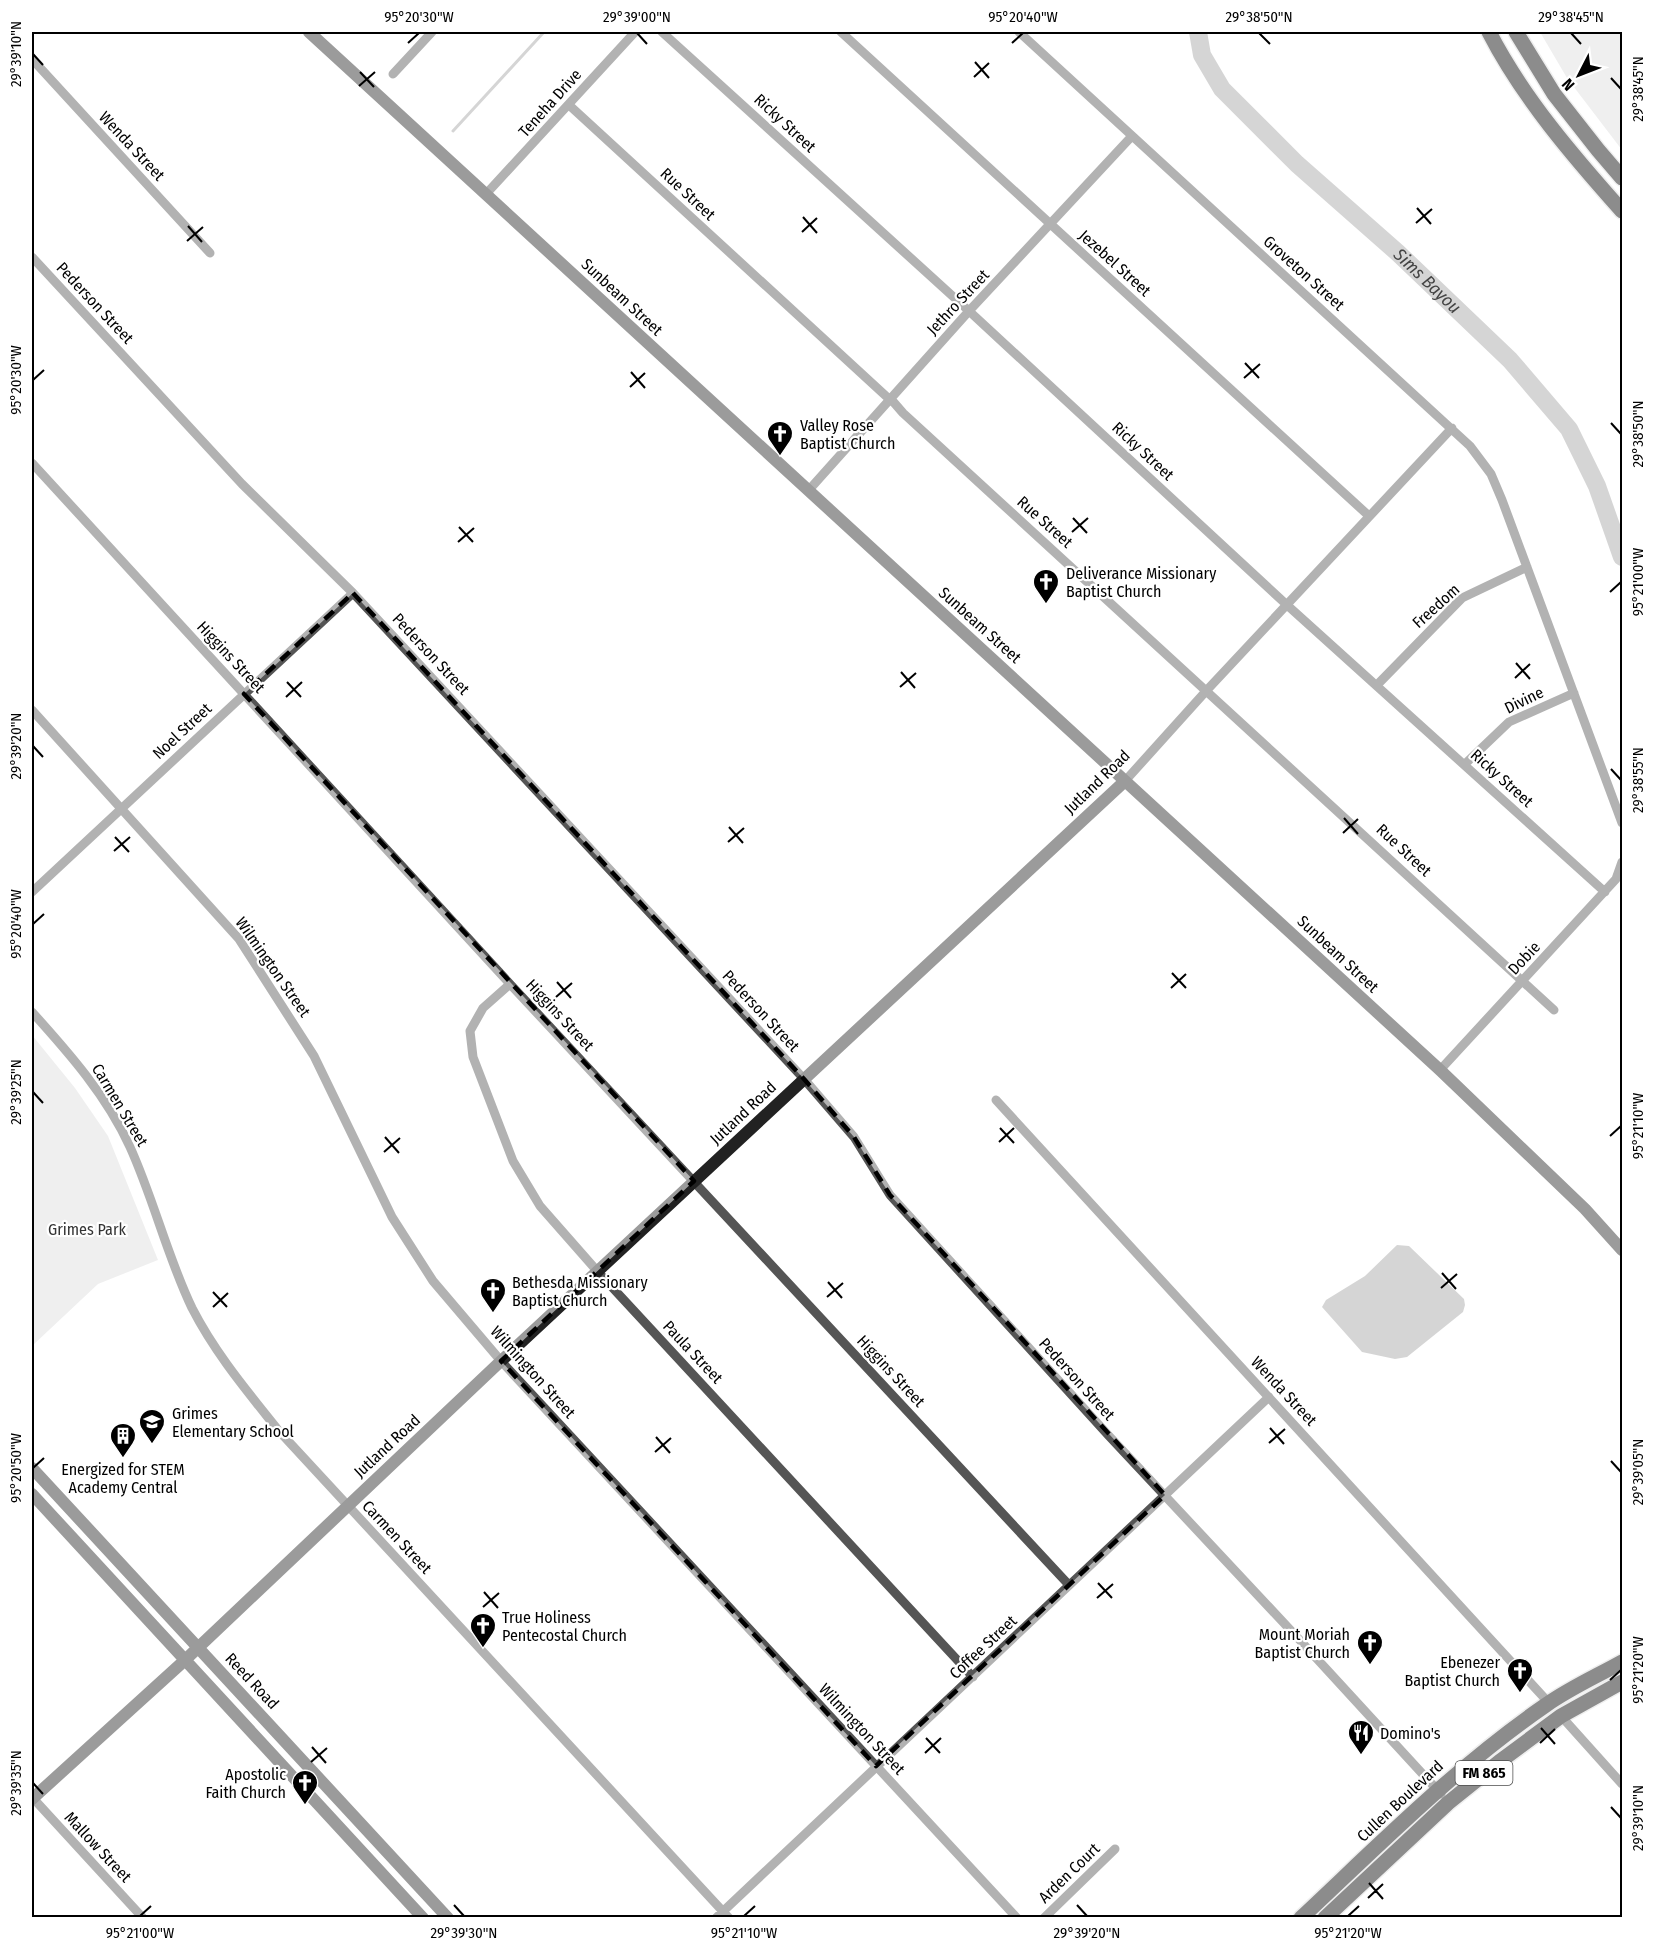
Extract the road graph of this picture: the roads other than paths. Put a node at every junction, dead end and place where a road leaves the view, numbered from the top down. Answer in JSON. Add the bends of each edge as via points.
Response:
{"nodes":[{"id":1,"x":309,"y":32,"type":"edge"},
{"id":2,"x":432,"y":32,"type":"edge"},
{"id":3,"x":635,"y":32,"type":"edge"},
{"id":4,"x":662,"y":32,"type":"edge"},
{"id":5,"x":841,"y":32,"type":"edge"},
{"id":6,"x":1019,"y":32,"type":"edge"},
{"id":7,"x":1490,"y":32,"type":"edge"},
{"id":8,"x":1516,"y":32,"type":"edge"},
{"id":9,"x":32,"y":60,"type":"edge"},
{"id":10,"x":393,"y":74,"type":"dead end"},
{"id":11,"x":569,"y":105,"type":"junction"},
{"id":12,"x":1132,"y":136,"type":"junction"},
{"id":13,"x":1598,"y":150,"type":"junction"},
{"id":14,"x":1581,"y":165,"type":"junction"},
{"id":15,"x":1623,"y":178,"type":"edge"},
{"id":16,"x":486,"y":194,"type":"junction"},
{"id":17,"x":1623,"y":211,"type":"edge"},
{"id":18,"x":1051,"y":224,"type":"junction"},
{"id":19,"x":210,"y":253,"type":"dead end"},
{"id":20,"x":32,"y":257,"type":"edge"},
{"id":21,"x":969,"y":311,"type":"junction"},
{"id":22,"x":890,"y":398,"type":"junction"},
{"id":23,"x":1452,"y":428,"type":"junction"},
{"id":24,"x":32,"y":463,"type":"edge"},
{"id":25,"x":808,"y":490,"type":"junction"},
{"id":26,"x":1369,"y":516,"type":"junction"},
{"id":27,"x":1527,"y":567,"type":"junction"},
{"id":28,"x":353,"y":593,"type":"junction"},
{"id":29,"x":1287,"y":605,"type":"junction"},
{"id":30,"x":1377,"y":685,"type":"junction"},
{"id":31,"x":1207,"y":690,"type":"junction"},
{"id":32,"x":1574,"y":693,"type":"junction"},
{"id":33,"x":244,"y":694,"type":"junction"},
{"id":34,"x":32,"y":710,"type":"edge"},
{"id":35,"x":1465,"y":764,"type":"junction"},
{"id":36,"x":1125,"y":781,"type":"junction"},
{"id":37,"x":122,"y":808,"type":"junction"},
{"id":38,"x":1623,"y":823,"type":"edge"},
{"id":39,"x":1623,"y":862,"type":"edge"},
{"id":40,"x":32,"y":892,"type":"edge"},
{"id":41,"x":1605,"y":892,"type":"junction"},
{"id":42,"x":1523,"y":980,"type":"junction"},
{"id":43,"x":510,"y":984,"type":"junction"},
{"id":44,"x":1554,"y":1010,"type":"dead end"},
{"id":45,"x":32,"y":1012,"type":"edge"},
{"id":46,"x":1440,"y":1070,"type":"junction"},
{"id":47,"x":804,"y":1079,"type":"junction"},
{"id":48,"x":996,"y":1100,"type":"dead end"},
{"id":49,"x":694,"y":1180,"type":"junction"},
{"id":50,"x":1623,"y":1250,"type":"edge"},
{"id":51,"x":598,"y":1272,"type":"junction"},
{"id":52,"x":501,"y":1361,"type":"junction"},
{"id":53,"x":1269,"y":1397,"type":"junction"},
{"id":54,"x":32,"y":1468,"type":"edge"},
{"id":55,"x":32,"y":1494,"type":"edge"},
{"id":56,"x":1165,"y":1495,"type":"junction"},
{"id":57,"x":348,"y":1506,"type":"junction"},
{"id":58,"x":79,"y":1520,"type":"junction"},
{"id":59,"x":67,"y":1533,"type":"junction"},
{"id":60,"x":1069,"y":1585,"type":"junction"},
{"id":61,"x":198,"y":1647,"type":"junction"},
{"id":62,"x":184,"y":1660,"type":"junction"},
{"id":63,"x":1623,"y":1662,"type":"edge"},
{"id":64,"x":973,"y":1677,"type":"junction"},
{"id":65,"x":1623,"y":1682,"type":"edge"},
{"id":66,"x":1549,"y":1703,"type":"junction"},
{"id":67,"x":1561,"y":1716,"type":"junction"},
{"id":68,"x":308,"y":1766,"type":"junction"},
{"id":69,"x":876,"y":1766,"type":"junction"},
{"id":70,"x":294,"y":1778,"type":"junction"},
{"id":71,"x":1623,"y":1784,"type":"edge"},
{"id":72,"x":1438,"y":1790,"type":"junction"},
{"id":73,"x":32,"y":1798,"type":"edge"},
{"id":74,"x":1448,"y":1803,"type":"junction"},
{"id":75,"x":1115,"y":1849,"type":"dead end"},
{"id":76,"x":1342,"y":1879,"type":"junction"},
{"id":77,"x":1360,"y":1884,"type":"junction"},
{"id":78,"x":429,"y":1897,"type":"junction"},
{"id":79,"x":419,"y":1913,"type":"edge"},
{"id":80,"x":722,"y":1915,"type":"edge"},
{"id":81,"x":143,"y":1917,"type":"edge"},
{"id":82,"x":448,"y":1917,"type":"edge"},
{"id":83,"x":1017,"y":1917,"type":"edge"},
{"id":84,"x":1044,"y":1917,"type":"edge"},
{"id":85,"x":1301,"y":1917,"type":"edge"},
{"id":86,"x":1325,"y":1917,"type":"edge"}],
"edges":[{"from":1,"to":16,"type":"street","name":"Sunbeam Street"},
{"from":2,"to":10,"type":"street"},
{"from":3,"to":11,"type":"street","name":"Teneha Drive"},
{"from":4,"to":21,"type":"street","name":"Ricky Street"},
{"from":5,"to":18,"type":"street","name":"Jezebel Street"},
{"from":6,"to":12,"type":"street","name":"Groveton Street"},
{"from":7,"to":14,"type":"main road","via":[[1536,108]]},
{"from":8,"to":13,"type":"main road","via":[[1554,94]]},
{"from":9,"to":19,"type":"street","name":"Wenda Street"},
{"from":11,"to":16,"type":"street","name":"Teneha Drive"},
{"from":11,"to":22,"type":"street","name":"Rue Street"},
{"from":12,"to":18,"type":"street","name":"Jethro Street"},
{"from":12,"to":23,"type":"street","name":"Groveton Street"},
{"from":13,"to":14,"type":"main road"},
{"from":13,"to":15,"type":"main road"},
{"from":14,"to":17,"type":"main road"},
{"from":16,"to":25,"type":"street","name":"Sunbeam Street"},
{"from":18,"to":21,"type":"street","name":"Jethro Street"},
{"from":18,"to":26,"type":"street","name":"Jezebel Street"},
{"from":20,"to":28,"type":"street","name":"Pederson Street","via":[[242,484]]},
{"from":21,"to":22,"type":"street","name":"Jethro Street"},
{"from":21,"to":29,"type":"street","name":"Ricky Street"},
{"from":22,"to":25,"type":"street","name":"Jethro Street"},
{"from":22,"to":31,"type":"street","name":"Rue Street"},
{"from":23,"to":26,"type":"street","name":"Jutland Road"},
{"from":23,"to":27,"type":"street","name":"Groveton Street","via":[[1491,474]]},
{"from":24,"to":33,"type":"street","name":"Higgins Street"},
{"from":25,"to":36,"type":"street","name":"Sunbeam Street"},
{"from":26,"to":29,"type":"street","name":"Jutland Road"},
{"from":27,"to":30,"type":"street","name":"Freedom","via":[[1462,598]]},
{"from":27,"to":32,"type":"street"},
{"from":28,"to":33,"type":"street","name":"Noel Street"},
{"from":28,"to":47,"type":"street","name":"Pederson Street"},
{"from":29,"to":30,"type":"street","name":"Ricky Street"},
{"from":29,"to":31,"type":"street","name":"Jutland Road"},
{"from":30,"to":35,"type":"street","name":"Ricky Street"},
{"from":31,"to":36,"type":"street","name":"Jutland Road"},
{"from":31,"to":42,"type":"street","name":"Rue Street"},
{"from":32,"to":35,"type":"street","name":"Divine","via":[[1509,722]]},
{"from":32,"to":38,"type":"street"},
{"from":33,"to":37,"type":"street","name":"Noel Street"},
{"from":33,"to":43,"type":"street","name":"Higgins Street"},
{"from":34,"to":37,"type":"street","name":"Wilmington Street"},
{"from":35,"to":41,"type":"street","name":"Ricky Street"},
{"from":36,"to":46,"type":"street","name":"Sunbeam Street"},
{"from":36,"to":47,"type":"street","name":"Jutland Road"},
{"from":37,"to":40,"type":"street","name":"Noel Street"},
{"from":37,"to":52,"type":"street","name":"Wilmington Street","via":[[239,939],[314,1056],[392,1217],[433,1281]]},
{"from":39,"to":41,"type":"street","name":"Dobie"},
{"from":41,"to":42,"type":"street","name":"Dobie"},
{"from":42,"to":44,"type":"street","name":"Rue Street"},
{"from":42,"to":46,"type":"street","name":"Dobie"},
{"from":43,"to":49,"type":"street","name":"Higgins Street"},
{"from":43,"to":51,"type":"street","name":"Paula Street","via":[[483,1008],[470,1031],[473,1058],[513,1161],[540,1206]]},
{"from":45,"to":57,"type":"street","name":"Carmen Street","via":[[85,1073],[129,1145],[177,1277],[227,1367]]},
{"from":46,"to":50,"type":"street","name":"Sunbeam Street"},
{"from":47,"to":49,"type":"street","name":"Jutland Road"},
{"from":47,"to":56,"type":"street","name":"Pederson Street","via":[[854,1137],[890,1195]]},
{"from":48,"to":53,"type":"street","name":"Wenda Street"},
{"from":49,"to":51,"type":"street","name":"Jutland Road"},
{"from":49,"to":60,"type":"street","name":"Higgins Street"},
{"from":51,"to":52,"type":"street","name":"Jutland Road"},
{"from":51,"to":64,"type":"street","name":"Paula Street"},
{"from":52,"to":57,"type":"street","name":"Jutland Road"},
{"from":52,"to":69,"type":"street","name":"Wilmington Street"},
{"from":53,"to":56,"type":"street","name":"Coffee Street"},
{"from":53,"to":66,"type":"street","name":"Wenda Street"},
{"from":54,"to":58,"type":"street","name":"Reed Road"},
{"from":55,"to":59,"type":"street"},
{"from":56,"to":60,"type":"street","name":"Coffee Street"},
{"from":56,"to":72,"type":"street","name":"Pederson Street"},
{"from":57,"to":61,"type":"street","name":"Jutland Road"},
{"from":57,"to":80,"type":"street","name":"Carmen Street"},
{"from":58,"to":59,"type":"street"},
{"from":58,"to":61,"type":"street","name":"Reed Road"},
{"from":59,"to":62,"type":"street"},
{"from":60,"to":64,"type":"street","name":"Coffee Street"},
{"from":61,"to":62,"type":"street","name":"Jutland Road"},
{"from":61,"to":68,"type":"street","name":"Reed Road"},
{"from":62,"to":70,"type":"street"},
{"from":62,"to":73,"type":"street","name":"Jutland Road"},
{"from":63,"to":66,"type":"main road","name":"Cullen Boulevard","number":"FM 865"},
{"from":64,"to":69,"type":"street","name":"Coffee Street"},
{"from":65,"to":67,"type":"main road","name":"Cullen Boulevard","number":"FM 865"},
{"from":66,"to":72,"type":"main road","name":"Cullen Boulevard","number":"FM 865","via":[[1499,1738]]},
{"from":67,"to":71,"type":"street"},
{"from":67,"to":74,"type":"main road","name":"Cullen Boulevard","number":"FM 865"},
{"from":68,"to":70,"type":"street"},
{"from":68,"to":78,"type":"street","name":"Reed Road"},
{"from":69,"to":80,"type":"street","name":"Coffee Street"},
{"from":69,"to":83,"type":"street","name":"Wilmington Street"},
{"from":70,"to":79,"type":"street"},
{"from":72,"to":74,"type":"street","name":"Pederson Street"},
{"from":72,"to":76,"type":"main road","name":"Cullen Boulevard","number":"FM 865"},
{"from":73,"to":81,"type":"street","name":"Mallow Street"},
{"from":74,"to":77,"type":"main road","name":"Cullen Boulevard","number":"FM 865"},
{"from":75,"to":84,"type":"street","name":"Arden Court"},
{"from":76,"to":77,"type":"main road"},
{"from":76,"to":85,"type":"main road","name":"Cullen Boulevard","number":"FM 865"},
{"from":77,"to":86,"type":"main road","name":"Cullen Boulevard","number":"FM 865"},
{"from":78,"to":79,"type":"street"},
{"from":78,"to":82,"type":"street","name":"Reed Road"}]}
